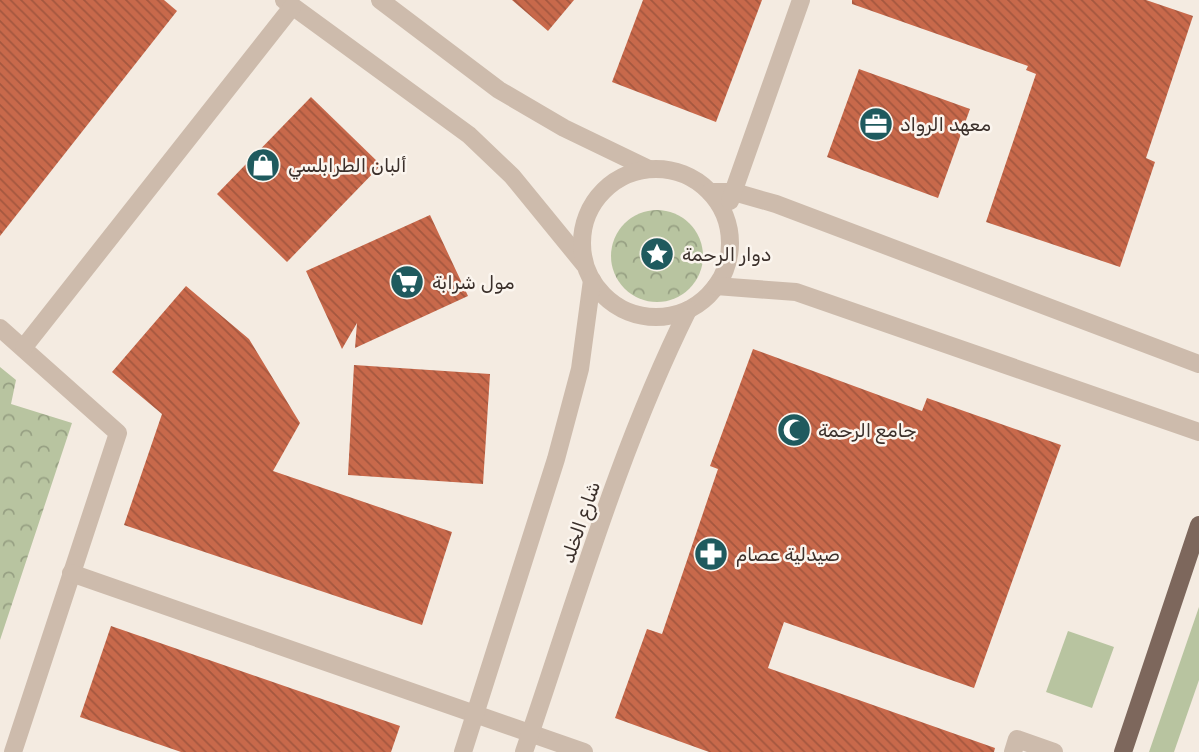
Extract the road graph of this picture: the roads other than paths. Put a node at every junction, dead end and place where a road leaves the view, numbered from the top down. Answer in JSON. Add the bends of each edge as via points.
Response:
{"nodes":[{"id":1,"x":380,"y":0,"type":"edge"},
{"id":2,"x":801,"y":0,"type":"edge"},
{"id":3,"x":288,"y":3,"type":"edge"},
{"id":4,"x":649,"y":169,"type":"junction"},
{"id":5,"x":710,"y":192,"type":"junction"},
{"id":6,"x":734,"y":192,"type":"junction"},
{"id":7,"x":724,"y":213,"type":"junction"},
{"id":8,"x":589,"y":274,"type":"junction"},
{"id":9,"x":716,"y":286,"type":"junction"},
{"id":10,"x":688,"y":310,"type":"junction"},
{"id":11,"x":0,"y":328,"type":"edge"},
{"id":12,"x":24,"y":347,"type":"junction"},
{"id":13,"x":1199,"y":364,"type":"edge"},
{"id":14,"x":1199,"y":432,"type":"edge"},
{"id":15,"x":1199,"y":525,"type":"edge"},
{"id":16,"x":71,"y":573,"type":"junction"},
{"id":17,"x":476,"y":715,"type":"junction"},
{"id":18,"x":530,"y":733,"type":"junction"},
{"id":19,"x":13,"y":752,"type":"edge"},
{"id":20,"x":463,"y":752,"type":"edge"},
{"id":21,"x":524,"y":752,"type":"edge"},
{"id":22,"x":584,"y":752,"type":"edge"},
{"id":23,"x":1013,"y":752,"type":"edge"},
{"id":24,"x":1054,"y":752,"type":"edge"},
{"id":25,"x":1124,"y":752,"type":"edge"}],
"edges":[{"from":1,"to":4,"type":"street","via":[[499,90]]},
{"from":2,"to":6,"type":"street"},
{"from":3,"to":8,"type":"street","via":[[469,135],[512,176]]},
{"from":3,"to":12,"type":"street"},
{"from":4,"to":5,"type":"street","via":[[671,170]]},
{"from":4,"to":8,"type":"street","via":[[609,186],[594,203],[583,234]]},
{"from":5,"to":6,"type":"street"},
{"from":5,"to":7,"type":"street"},
{"from":6,"to":7,"type":"street"},
{"from":6,"to":13,"type":"street"},
{"from":7,"to":9,"type":"street","via":[[730,238],[727,264]]},
{"from":8,"to":10,"type":"street","via":[[610,300],[634,313],[661,317]]},
{"from":8,"to":17,"type":"street","via":[[580,369]]},
{"from":9,"to":10,"type":"street"},
{"from":9,"to":14,"type":"street","via":[[796,292]]},
{"from":10,"to":18,"type":"street","name":"شارع الخلد","via":[[643,407]]},
{"from":11,"to":12,"type":"street"},
{"from":12,"to":16,"type":"street","via":[[118,433]]},
{"from":15,"to":25,"type":"main road"},
{"from":16,"to":17,"type":"street"},
{"from":16,"to":19,"type":"street"},
{"from":17,"to":18,"type":"street"},
{"from":17,"to":20,"type":"street"},
{"from":18,"to":21,"type":"street","name":"شارع الخلد"},
{"from":18,"to":22,"type":"street"},
{"from":23,"to":24,"type":"street","via":[[1017,739]]}]}
